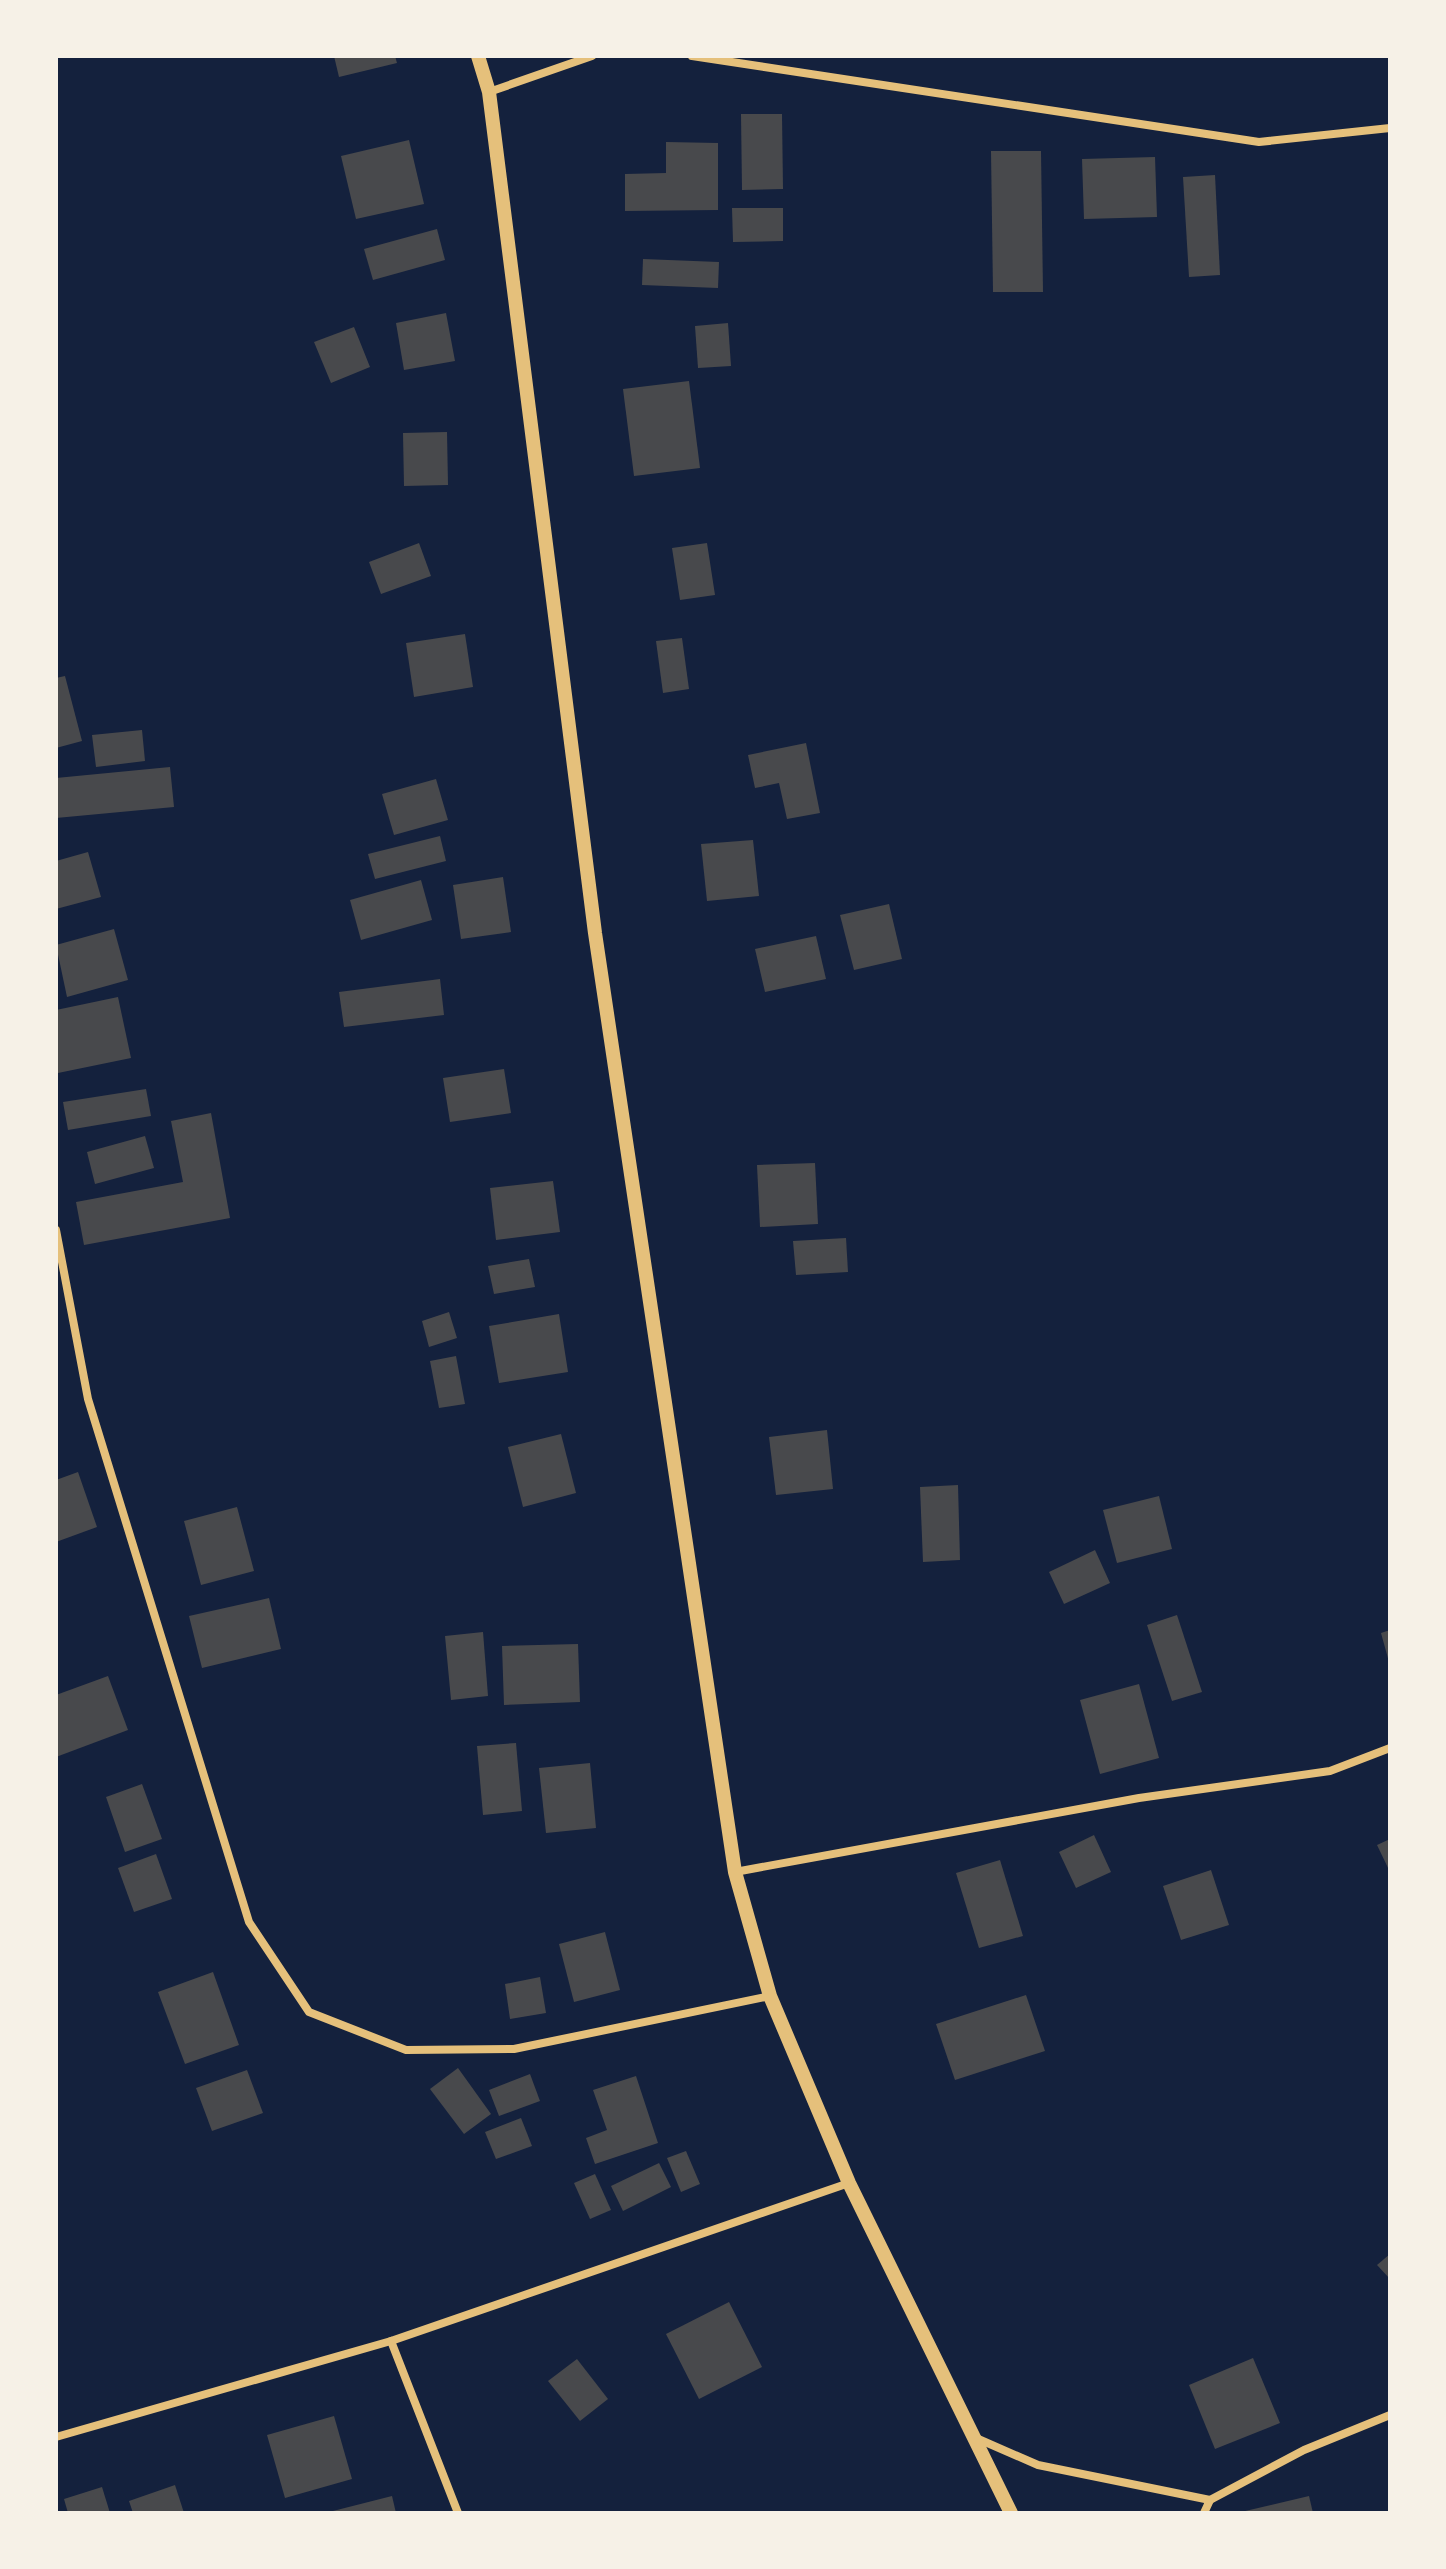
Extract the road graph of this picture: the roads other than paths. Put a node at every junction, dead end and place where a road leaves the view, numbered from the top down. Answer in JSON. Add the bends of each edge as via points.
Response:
{"nodes":[{"id":1,"x":478,"y":56,"type":"edge"},
{"id":2,"x":592,"y":56,"type":"edge"},
{"id":3,"x":692,"y":56,"type":"edge"},
{"id":4,"x":489,"y":92,"type":"junction"},
{"id":5,"x":1390,"y":128,"type":"edge"},
{"id":6,"x":56,"y":1230,"type":"edge"},
{"id":7,"x":1390,"y":1748,"type":"edge"},
{"id":8,"x":735,"y":1872,"type":"junction"},
{"id":9,"x":770,"y":1996,"type":"junction"},
{"id":10,"x":849,"y":2183,"type":"junction"},
{"id":11,"x":391,"y":2341,"type":"junction"},
{"id":12,"x":1390,"y":2415,"type":"edge"},
{"id":13,"x":971,"y":2436,"type":"junction"},
{"id":14,"x":56,"y":2437,"type":"edge"},
{"id":15,"x":1210,"y":2500,"type":"junction"},
{"id":16,"x":458,"y":2513,"type":"edge"},
{"id":17,"x":1011,"y":2513,"type":"edge"},
{"id":18,"x":1204,"y":2513,"type":"edge"}],
"edges":[{"from":1,"to":4,"type":"street"},
{"from":2,"to":4,"type":"street"},
{"from":3,"to":5,"type":"street","via":[[1259,142]]},
{"from":4,"to":8,"type":"street","via":[[595,933]]},
{"from":6,"to":9,"type":"street","via":[[88,1399],[249,1922],[309,2012],[406,2050],[514,2049]]},
{"from":7,"to":8,"type":"street","via":[[1330,1771],[1139,1798]]},
{"from":8,"to":9,"type":"street"},
{"from":9,"to":10,"type":"street"},
{"from":10,"to":11,"type":"street"},
{"from":10,"to":13,"type":"street"},
{"from":11,"to":14,"type":"street"},
{"from":11,"to":16,"type":"street"},
{"from":12,"to":15,"type":"street","via":[[1304,2450]]},
{"from":13,"to":15,"type":"street","via":[[1038,2465]]},
{"from":13,"to":17,"type":"street"},
{"from":15,"to":18,"type":"street"}]}
